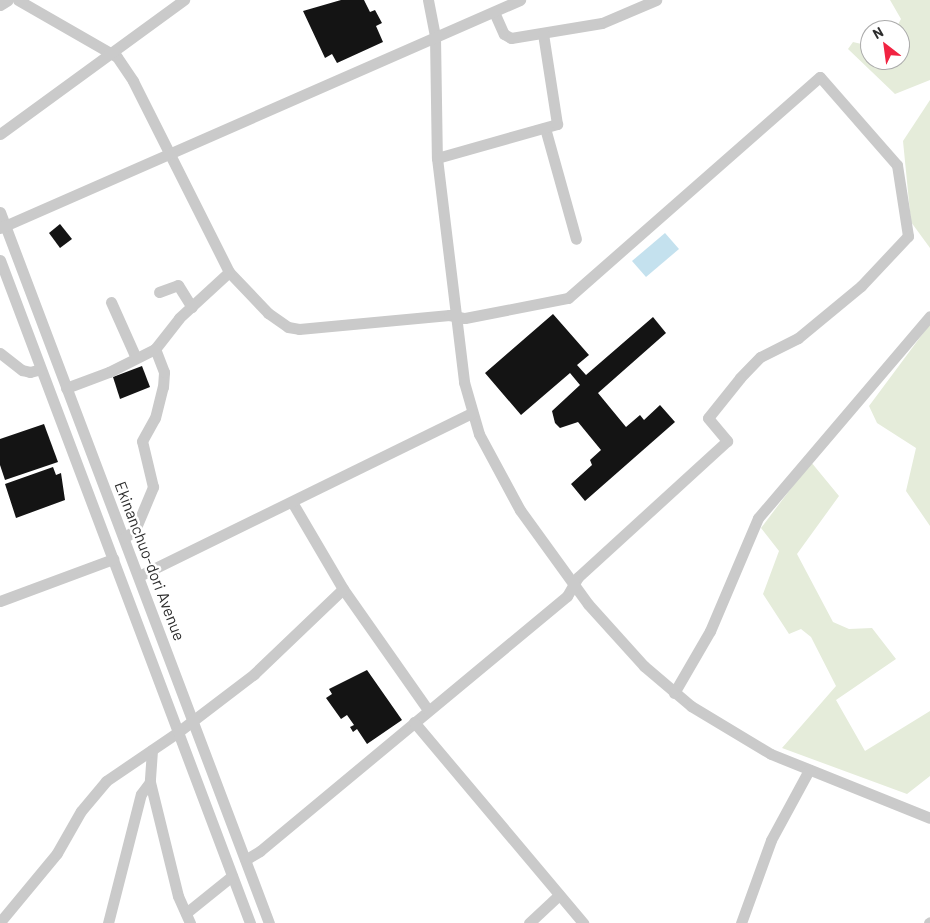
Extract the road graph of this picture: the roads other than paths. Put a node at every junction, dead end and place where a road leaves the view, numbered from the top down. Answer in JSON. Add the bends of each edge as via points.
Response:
{"nodes":[{"id":1,"x":8,"y":0,"type":"edge"},
{"id":2,"x":18,"y":0,"type":"edge"},
{"id":3,"x":184,"y":0,"type":"edge"},
{"id":4,"x":428,"y":0,"type":"edge"},
{"id":5,"x":520,"y":0,"type":"edge"},
{"id":6,"x":656,"y":0,"type":"edge"},
{"id":7,"x":0,"y":5,"type":"edge"},
{"id":8,"x":494,"y":12,"type":"junction"},
{"id":9,"x":543,"y":34,"type":"junction"},
{"id":10,"x":435,"y":38,"type":"junction"},
{"id":11,"x":111,"y":52,"type":"junction"},
{"id":12,"x":545,"y":128,"type":"junction"},
{"id":13,"x":0,"y":134,"type":"edge"},
{"id":14,"x":168,"y":154,"type":"junction"},
{"id":15,"x":437,"y":158,"type":"junction"},
{"id":16,"x":0,"y":212,"type":"edge"},
{"id":17,"x":3,"y":227,"type":"edge"},
{"id":18,"x":576,"y":239,"type":"dead end"},
{"id":19,"x":0,"y":260,"type":"edge"},
{"id":20,"x":228,"y":272,"type":"junction"},
{"id":21,"x":159,"y":292,"type":"dead end"},
{"id":22,"x":111,"y":302,"type":"dead end"},
{"id":23,"x":192,"y":307,"type":"junction"},
{"id":24,"x":930,"y":316,"type":"edge"},
{"id":25,"x":456,"y":317,"type":"junction"},
{"id":26,"x":155,"y":349,"type":"junction"},
{"id":27,"x":0,"y":353,"type":"edge"},
{"id":28,"x":136,"y":358,"type":"junction"},
{"id":29,"x":41,"y":369,"type":"junction"},
{"id":30,"x":66,"y":388,"type":"junction"},
{"id":31,"x":472,"y":413,"type":"junction"},
{"id":32,"x":292,"y":502,"type":"junction"},
{"id":33,"x":124,"y":538,"type":"junction"},
{"id":34,"x":113,"y":559,"type":"junction"},
{"id":35,"x":139,"y":576,"type":"junction"},
{"id":36,"x":574,"y":586,"type":"junction"},
{"id":37,"x":343,"y":589,"type":"junction"},
{"id":38,"x":0,"y":601,"type":"edge"},
{"id":39,"x":674,"y":693,"type":"junction"},
{"id":40,"x":428,"y":710,"type":"junction"},
{"id":41,"x":193,"y":719,"type":"junction"},
{"id":42,"x":414,"y":722,"type":"junction"},
{"id":43,"x":178,"y":732,"type":"junction"},
{"id":44,"x":152,"y":750,"type":"junction"},
{"id":45,"x":809,"y":770,"type":"junction"},
{"id":46,"x":150,"y":782,"type":"junction"},
{"id":47,"x":930,"y":818,"type":"edge"},
{"id":48,"x":245,"y":860,"type":"junction"},
{"id":49,"x":232,"y":876,"type":"junction"},
{"id":50,"x":560,"y":895,"type":"junction"},
{"id":51,"x":188,"y":918,"type":"edge"},
{"id":52,"x":0,"y":922,"type":"edge"},
{"id":53,"x":108,"y":923,"type":"edge"},
{"id":54,"x":250,"y":923,"type":"edge"},
{"id":55,"x":269,"y":923,"type":"edge"},
{"id":56,"x":529,"y":923,"type":"edge"},
{"id":57,"x":582,"y":923,"type":"edge"},
{"id":58,"x":741,"y":923,"type":"edge"}],
"edges":[{"from":1,"to":7,"type":"street"},
{"from":2,"to":11,"type":"street"},
{"from":3,"to":11,"type":"street"},
{"from":4,"to":10,"type":"street"},
{"from":5,"to":8,"type":"street"},
{"from":6,"to":9,"type":"street","via":[[602,23]]},
{"from":8,"to":9,"type":"street","via":[[504,34],[511,38]]},
{"from":8,"to":10,"type":"street"},
{"from":9,"to":12,"type":"street","via":[[557,124]]},
{"from":10,"to":14,"type":"street"},
{"from":10,"to":15,"type":"street"},
{"from":11,"to":13,"type":"street"},
{"from":11,"to":14,"type":"street","via":[[134,81]]},
{"from":12,"to":15,"type":"street"},
{"from":12,"to":18,"type":"street"},
{"from":14,"to":17,"type":"street"},
{"from":14,"to":20,"type":"street"},
{"from":15,"to":25,"type":"street"},
{"from":16,"to":17,"type":"street","name":"Ekinanchuo-dori Avenue"},
{"from":17,"to":30,"type":"street","name":"Ekinanchuo-dori Avenue"},
{"from":19,"to":29,"type":"street","name":"Ekinanchuo-dori Avenue"},
{"from":20,"to":23,"type":"street"},
{"from":20,"to":25,"type":"street","via":[[268,313],[288,327]]},
{"from":21,"to":23,"type":"street","via":[[178,284]]},
{"from":22,"to":28,"type":"street"},
{"from":23,"to":26,"type":"street"},
{"from":24,"to":39,"type":"street","via":[[758,518],[710,631]]},
{"from":25,"to":31,"type":"street"},
{"from":25,"to":36,"type":"street","via":[[568,298],[820,77],[897,165],[908,236],[861,286],[798,338],[760,357],[708,418],[726,441],[578,577]]},
{"from":26,"to":28,"type":"street"},
{"from":26,"to":33,"type":"street","via":[[164,372],[163,387],[155,418],[142,441],[153,487],[135,530]]},
{"from":27,"to":29,"type":"street","via":[[30,372]]},
{"from":28,"to":30,"type":"street"},
{"from":29,"to":34,"type":"street","name":"Ekinanchuo-dori Avenue"},
{"from":30,"to":33,"type":"street","name":"Ekinanchuo-dori Avenue"},
{"from":31,"to":32,"type":"street"},
{"from":31,"to":36,"type":"street","via":[[488,454],[505,485]]},
{"from":32,"to":35,"type":"street"},
{"from":32,"to":37,"type":"street"},
{"from":33,"to":35,"type":"street","name":"Ekinanchuo-dori Avenue"},
{"from":34,"to":38,"type":"street"},
{"from":34,"to":43,"type":"street","name":"Ekinanchuo-dori Avenue"},
{"from":35,"to":41,"type":"street","name":"Ekinanchuo-dori Avenue"},
{"from":36,"to":39,"type":"street","via":[[644,666]]},
{"from":36,"to":40,"type":"street"},
{"from":37,"to":40,"type":"street"},
{"from":37,"to":41,"type":"street","via":[[254,674]]},
{"from":39,"to":45,"type":"street","via":[[744,740]]},
{"from":40,"to":42,"type":"street"},
{"from":41,"to":43,"type":"street"},
{"from":41,"to":48,"type":"street","name":"Ekinanchuo-dori Avenue"},
{"from":42,"to":48,"type":"street","via":[[260,851]]},
{"from":42,"to":50,"type":"street"},
{"from":43,"to":44,"type":"street"},
{"from":43,"to":49,"type":"street","name":"Ekinanchuo-dori Avenue"},
{"from":44,"to":46,"type":"street"},
{"from":44,"to":52,"type":"street","via":[[121,769],[92,796],[57,853]]},
{"from":45,"to":47,"type":"street"},
{"from":45,"to":58,"type":"street","via":[[771,840]]},
{"from":46,"to":51,"type":"street","via":[[178,896]]},
{"from":46,"to":53,"type":"street","via":[[141,794]]},
{"from":48,"to":55,"type":"street","name":"Ekinanchuo-dori Avenue"},
{"from":49,"to":51,"type":"street"},
{"from":49,"to":54,"type":"street","name":"Ekinanchuo-dori Avenue"},
{"from":50,"to":56,"type":"street"},
{"from":50,"to":57,"type":"street"}]}
